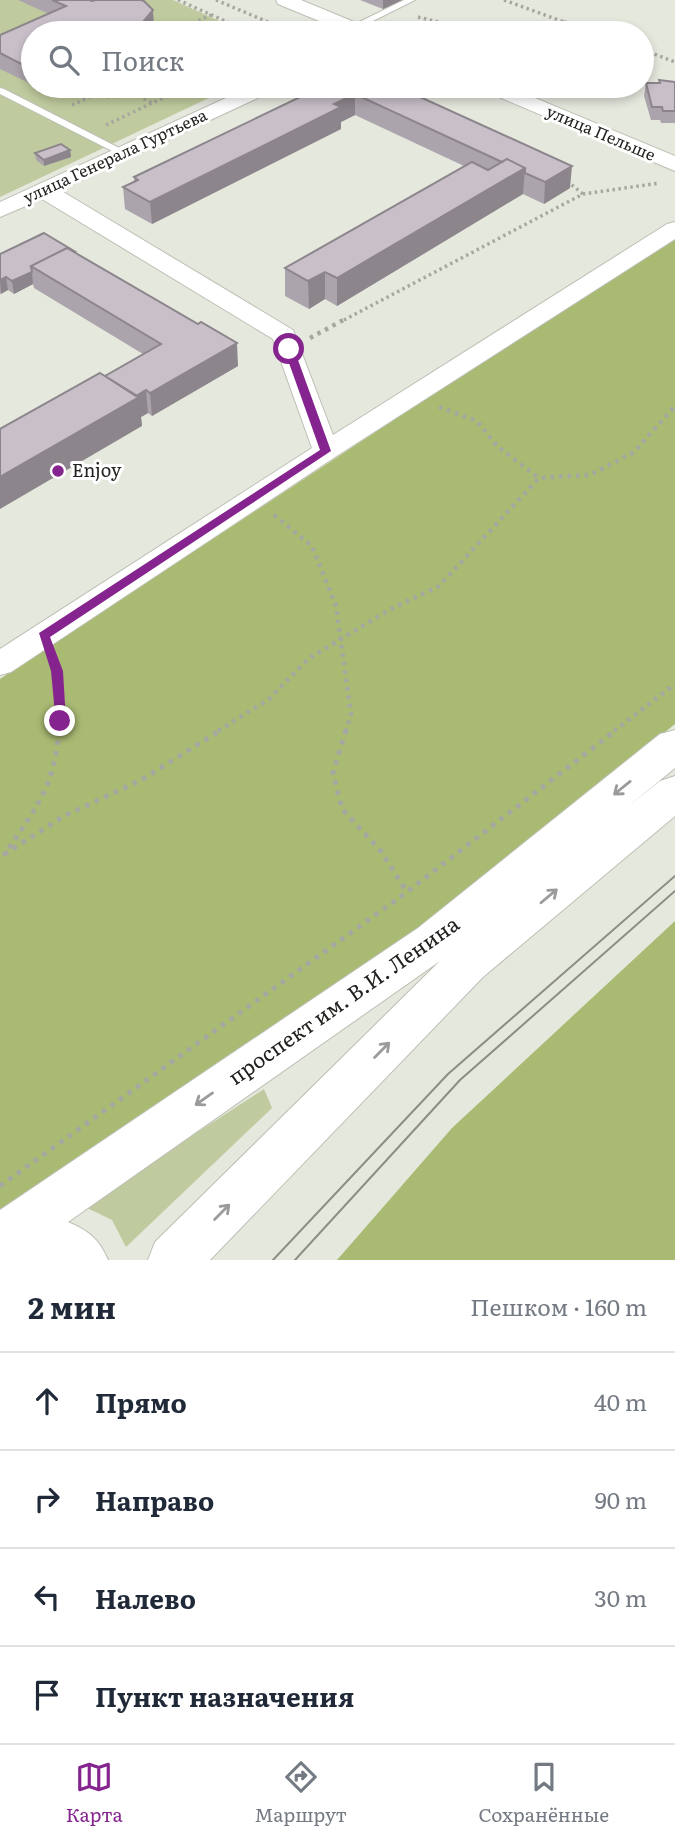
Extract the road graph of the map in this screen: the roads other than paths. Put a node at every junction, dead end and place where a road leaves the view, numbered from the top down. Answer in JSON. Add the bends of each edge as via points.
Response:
{"nodes":[{"id":1,"x":285,"y":0,"type":"edge"},
{"id":2,"x":411,"y":0,"type":"edge"},
{"id":3,"x":334,"y":21,"type":"edge"},
{"id":4,"x":373,"y":21,"type":"edge"},
{"id":5,"x":1,"y":91,"type":"edge"},
{"id":6,"x":241,"y":98,"type":"edge"},
{"id":7,"x":518,"y":98,"type":"edge"},
{"id":8,"x":122,"y":152,"type":"junction"},
{"id":9,"x":675,"y":164,"type":"edge"},
{"id":10,"x":42,"y":189,"type":"junction"},
{"id":11,"x":0,"y":210,"type":"edge"},
{"id":12,"x":675,"y":229,"type":"edge"},
{"id":13,"x":326,"y":451,"type":"junction"},
{"id":14,"x":0,"y":664,"type":"edge"},
{"id":15,"x":675,"y":745,"type":"edge"},
{"id":16,"x":675,"y":792,"type":"edge"},
{"id":17,"x":3,"y":1238,"type":"edge"},
{"id":18,"x":82,"y":1260,"type":"edge"},
{"id":19,"x":173,"y":1260,"type":"edge"}],
"edges":[{"from":1,"to":3,"type":"street"},
{"from":2,"to":4,"type":"lane"},
{"from":5,"to":8,"type":"lane"},
{"from":6,"to":8,"type":"street","name":"улица Генерала Гуртьева"},
{"from":7,"to":9,"type":"street","name":"улица Пельше"},
{"from":8,"to":10,"type":"street","name":"улица Генерала Гуртьева"},
{"from":10,"to":11,"type":"street","name":"улица Генерала Гуртьева"},
{"from":10,"to":13,"type":"street","via":[[284,335]]},
{"from":12,"to":13,"type":"street"},
{"from":13,"to":14,"type":"street"},
{"from":15,"to":17,"type":"main road","name":"проспект им. В.И. Ленина","one_way":true,"via":[[434,941]]},
{"from":19,"to":16,"type":"main road","name":"проспект им. В.И. Ленина","one_way":true,"via":[[467,964]]},
{"from":17,"to":18,"type":"main road","via":[[68,1247]]}]}
